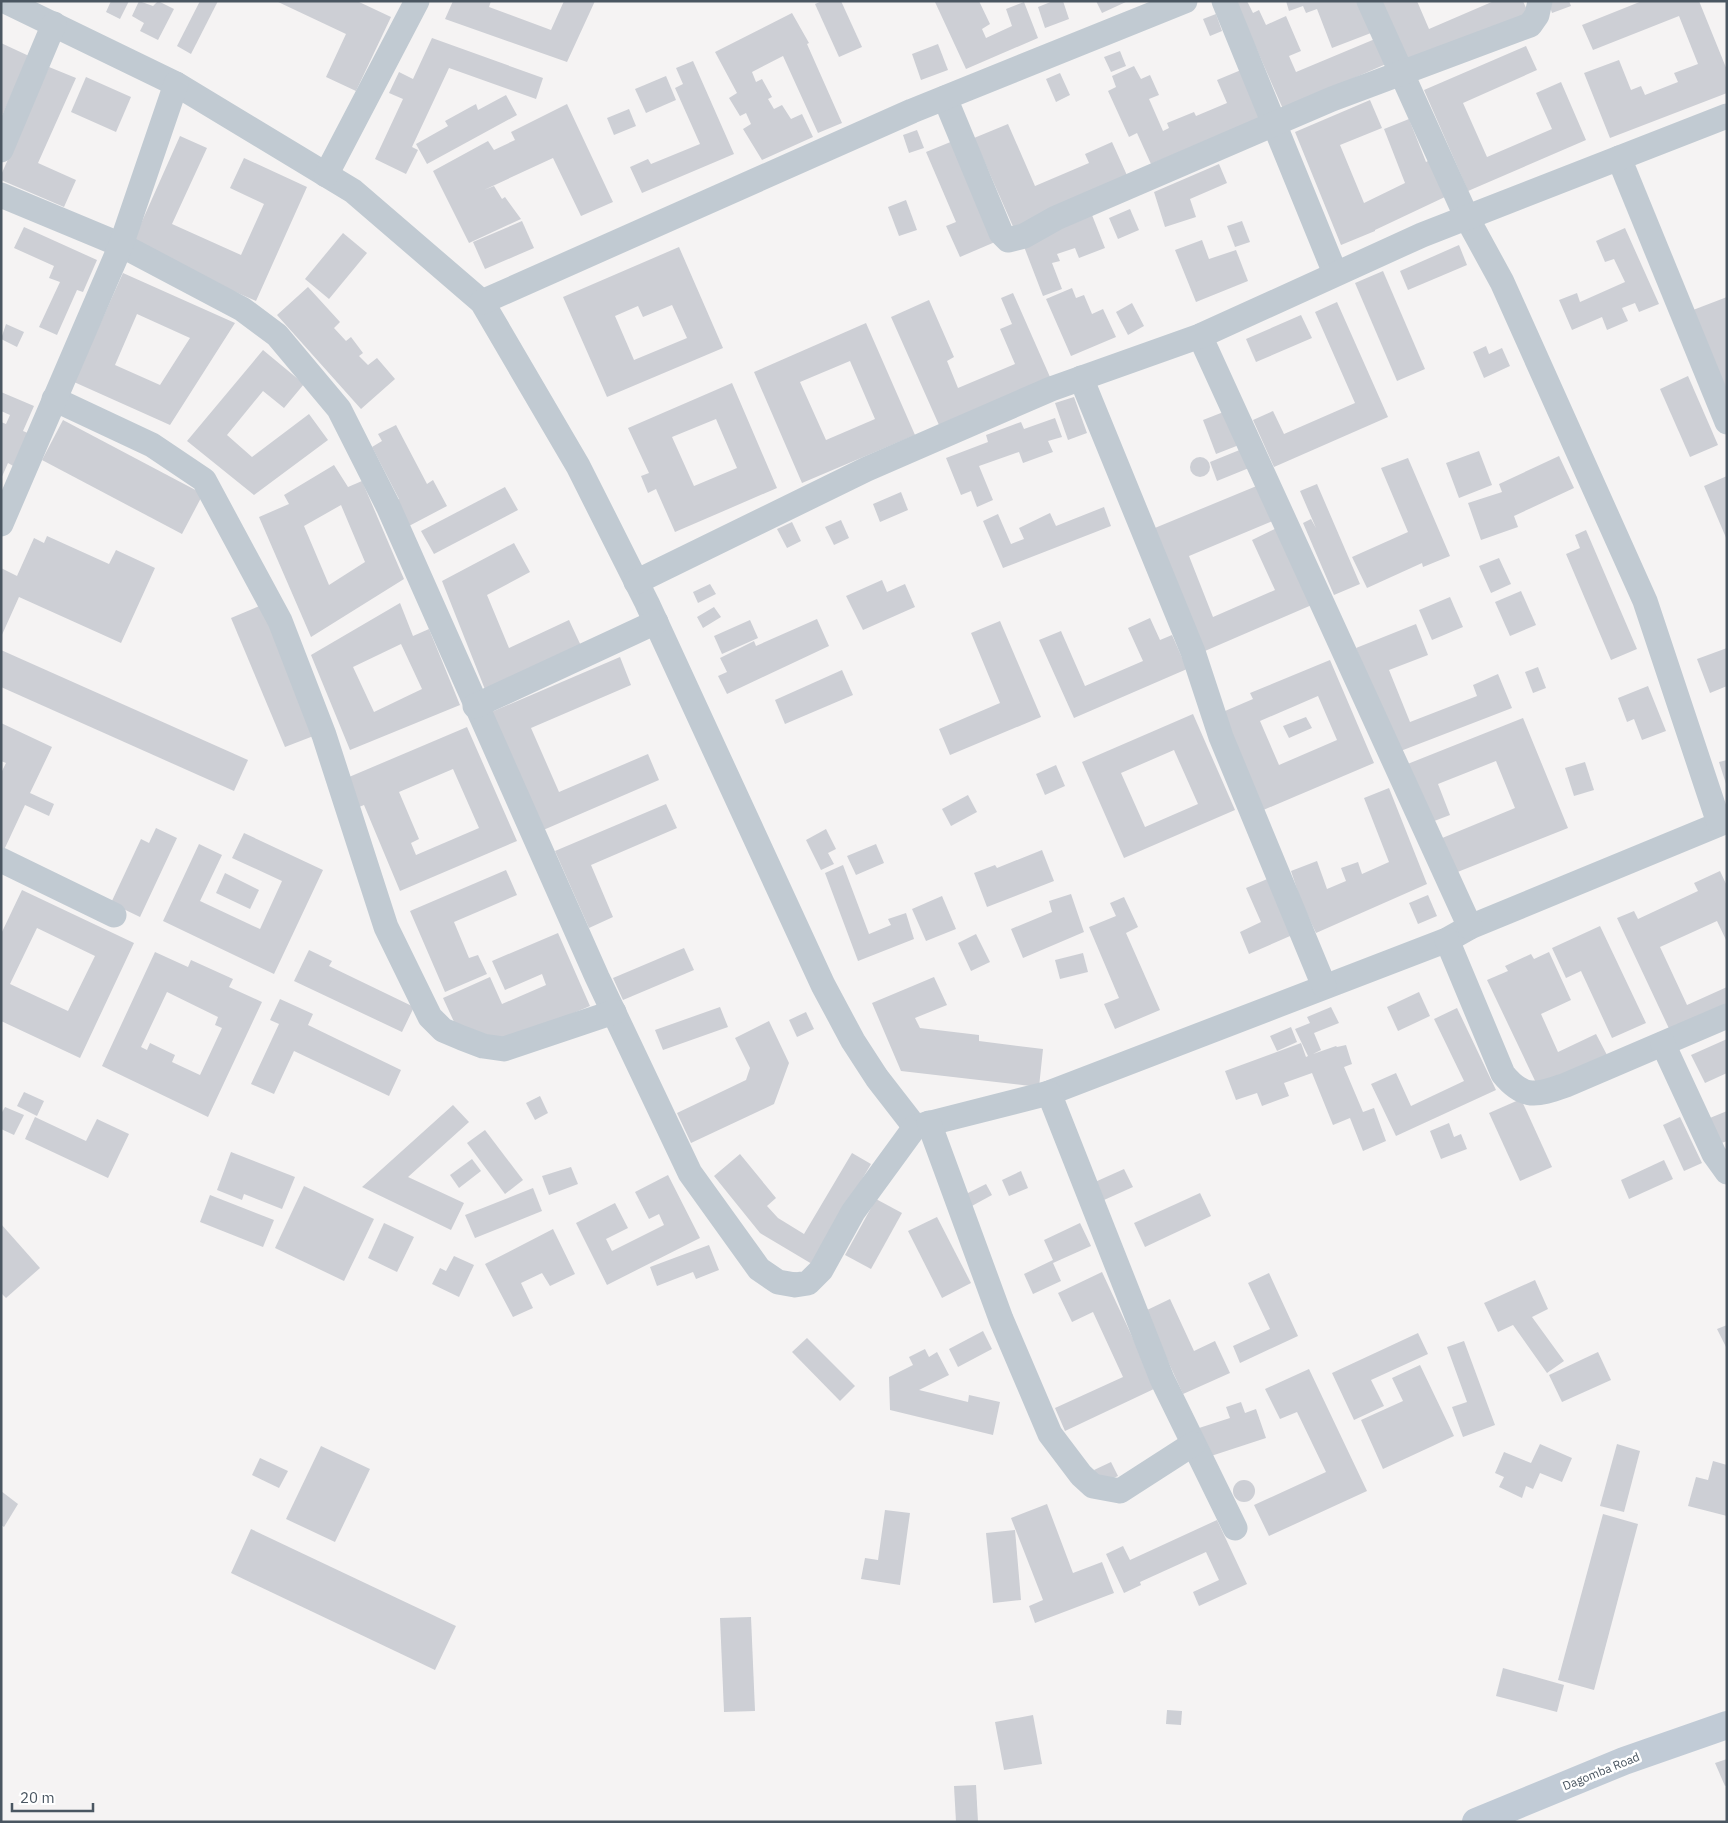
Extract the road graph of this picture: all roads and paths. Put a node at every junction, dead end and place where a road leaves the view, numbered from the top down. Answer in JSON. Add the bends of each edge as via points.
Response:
{"nodes":[{"id":1,"x":5,"y":1,"type":"edge"},
{"id":2,"x":417,"y":1,"type":"edge"},
{"id":3,"x":1185,"y":1,"type":"edge"},
{"id":4,"x":1224,"y":1,"type":"edge"},
{"id":5,"x":1369,"y":1,"type":"edge"},
{"id":6,"x":1540,"y":1,"type":"edge"},
{"id":7,"x":54,"y":24,"type":"junction"},
{"id":8,"x":1401,"y":73,"type":"junction"},
{"id":9,"x":176,"y":84,"type":"junction"},
{"id":10,"x":945,"y":98,"type":"junction"},
{"id":11,"x":1727,"y":116,"type":"edge"},
{"id":12,"x":1275,"y":123,"type":"junction"},
{"id":13,"x":1,"y":150,"type":"edge"},
{"id":14,"x":1620,"y":158,"type":"junction"},
{"id":15,"x":326,"y":175,"type":"junction"},
{"id":16,"x":1,"y":195,"type":"edge"},
{"id":17,"x":1467,"y":218,"type":"junction"},
{"id":18,"x":121,"y":245,"type":"junction"},
{"id":19,"x":1336,"y":273,"type":"junction"},
{"id":20,"x":482,"y":302,"type":"junction"},
{"id":21,"x":1200,"y":336,"type":"junction"},
{"id":22,"x":1081,"y":378,"type":"junction"},
{"id":23,"x":54,"y":399,"type":"junction"},
{"id":24,"x":1727,"y":422,"type":"edge"},
{"id":25,"x":1,"y":524,"type":"edge"},
{"id":26,"x":636,"y":582,"type":"junction"},
{"id":27,"x":656,"y":622,"type":"junction"},
{"id":28,"x":475,"y":706,"type":"junction"},
{"id":29,"x":1723,"y":822,"type":"edge"},
{"id":30,"x":1,"y":860,"type":"edge"},
{"id":31,"x":114,"y":915,"type":"dead end"},
{"id":32,"x":1470,"y":927,"type":"junction"},
{"id":33,"x":1447,"y":940,"type":"junction"},
{"id":34,"x":1324,"y":986,"type":"junction"},
{"id":35,"x":614,"y":1012,"type":"junction"},
{"id":36,"x":1727,"y":1016,"type":"edge"},
{"id":37,"x":1663,"y":1044,"type":"junction"},
{"id":38,"x":1050,"y":1093,"type":"junction"},
{"id":39,"x":922,"y":1125,"type":"junction"},
{"id":40,"x":1727,"y":1172,"type":"edge"},
{"id":41,"x":1193,"y":1444,"type":"junction"},
{"id":42,"x":1235,"y":1528,"type":"dead end"},
{"id":43,"x":1727,"y":1725,"type":"edge"},
{"id":44,"x":1476,"y":1822,"type":"edge"}],
"edges":[{"from":1,"to":7,"type":"street"},
{"from":2,"to":15,"type":"street"},
{"from":3,"to":10,"type":"street"},
{"from":4,"to":12,"type":"street"},
{"from":5,"to":8,"type":"street"},
{"from":6,"to":8,"type":"street","via":[[1538,14],[1530,25]]},
{"from":7,"to":9,"type":"street"},
{"from":7,"to":13,"type":"street"},
{"from":8,"to":12,"type":"street"},
{"from":8,"to":17,"type":"street"},
{"from":9,"to":15,"type":"street"},
{"from":9,"to":18,"type":"street"},
{"from":10,"to":12,"type":"street","via":[[1001,232],[1008,240],[1024,236],[1056,218]]},
{"from":10,"to":20,"type":"street"},
{"from":11,"to":14,"type":"street"},
{"from":12,"to":19,"type":"street"},
{"from":14,"to":17,"type":"street"},
{"from":14,"to":24,"type":"street"},
{"from":15,"to":20,"type":"street","via":[[353,191]]},
{"from":16,"to":18,"type":"street"},
{"from":17,"to":19,"type":"street"},
{"from":17,"to":29,"type":"street","via":[[1502,282],[1646,601]]},
{"from":18,"to":23,"type":"street"},
{"from":18,"to":28,"type":"street","via":[[242,309],[277,335],[339,409],[388,506]]},
{"from":19,"to":21,"type":"street"},
{"from":20,"to":26,"type":"street","via":[[578,466]]},
{"from":21,"to":22,"type":"street"},
{"from":21,"to":32,"type":"street"},
{"from":22,"to":26,"type":"street","via":[[866,469]]},
{"from":22,"to":34,"type":"street","via":[[1193,652],[1249,807]]},
{"from":23,"to":25,"type":"street"},
{"from":23,"to":35,"type":"street","via":[[152,445],[204,480],[280,621],[324,735],[386,927],[430,1017],[443,1030],[483,1046],[504,1049]]},
{"from":26,"to":27,"type":"street"},
{"from":27,"to":28,"type":"street"},
{"from":27,"to":39,"type":"street","via":[[823,985],[853,1042],[877,1078]]},
{"from":28,"to":35,"type":"street"},
{"from":29,"to":32,"type":"street"},
{"from":30,"to":31,"type":"street"},
{"from":32,"to":33,"type":"street"},
{"from":33,"to":34,"type":"street"},
{"from":33,"to":37,"type":"street","via":[[1503,1074],[1515,1088],[1543,1093]]},
{"from":34,"to":38,"type":"street"},
{"from":35,"to":39,"type":"street","via":[[690,1174],[759,1269],[778,1282],[808,1283],[821,1270],[853,1212]]},
{"from":36,"to":37,"type":"street"},
{"from":37,"to":40,"type":"street","via":[[1714,1154]]},
{"from":38,"to":39,"type":"street"},
{"from":38,"to":41,"type":"street","via":[[1162,1379]]},
{"from":39,"to":41,"type":"street","via":[[1050,1434],[1081,1475],[1093,1486],[1120,1491]]},
{"from":41,"to":42,"type":"street"},
{"from":43,"to":44,"type":"street","name":"Dagomba Road","via":[[1624,1761]]}]}
